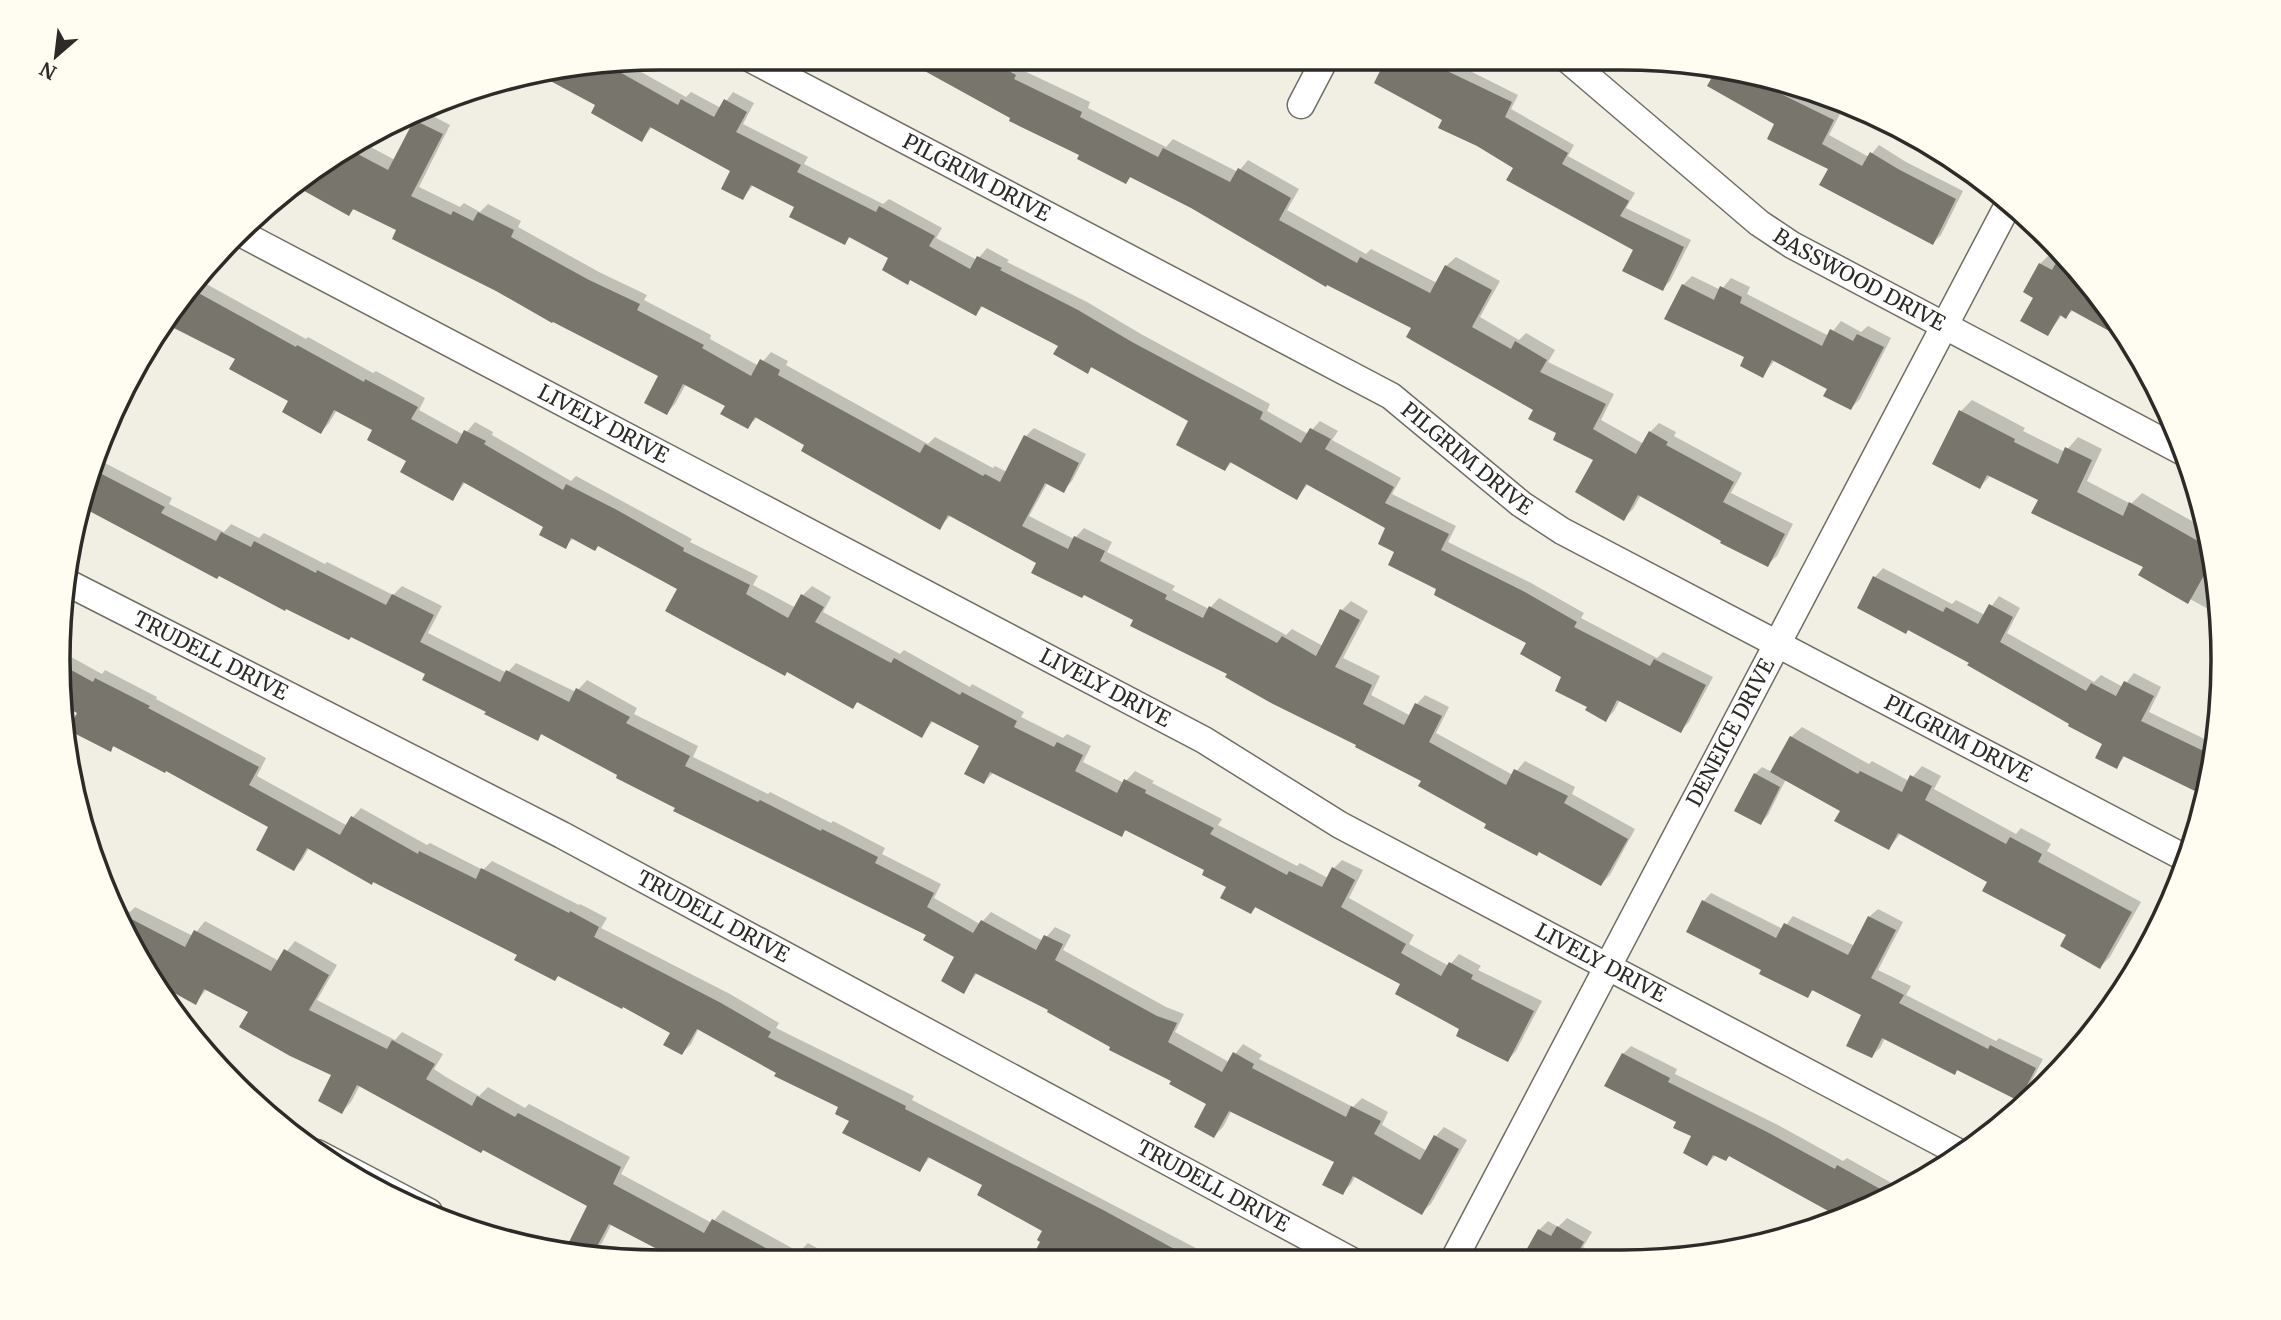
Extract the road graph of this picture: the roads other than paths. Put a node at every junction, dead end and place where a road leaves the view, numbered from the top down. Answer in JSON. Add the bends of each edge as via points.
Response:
{"nodes":[{"id":1,"x":772,"y":70,"type":"edge"},
{"id":2,"x":1319,"y":70,"type":"edge"},
{"id":3,"x":1580,"y":70,"type":"edge"},
{"id":4,"x":1301,"y":105,"type":"dead end"},
{"id":5,"x":2004,"y":212,"type":"edge"},
{"id":6,"x":249,"y":237,"type":"edge"},
{"id":7,"x":1944,"y":327,"type":"junction"},
{"id":8,"x":2170,"y":445,"type":"edge"},
{"id":9,"x":75,"y":586,"type":"edge"},
{"id":10,"x":1777,"y":645,"type":"junction"},
{"id":11,"x":2178,"y":854,"type":"edge"},
{"id":12,"x":1609,"y":968,"type":"junction"},
{"id":13,"x":1952,"y":1149,"type":"edge"},
{"id":14,"x":1332,"y":1250,"type":"edge"},
{"id":15,"x":1459,"y":1250,"type":"edge"}],
"edges":[{"from":1,"to":10,"type":"street","name":"PILGRIM DRIVE","via":[[1391,396],[1540,518]]},
{"from":2,"to":4,"type":"street"},
{"from":3,"to":7,"type":"street","name":"BASSWOOD DRIVE","via":[[1759,223]]},
{"from":5,"to":7,"type":"street","name":"DENEICE DRIVE"},
{"from":6,"to":12,"type":"street","name":"LIVELY DRIVE","via":[[1204,740],[1340,825]]},
{"from":7,"to":8,"type":"street","name":"BASSWOOD DRIVE"},
{"from":7,"to":10,"type":"street","name":"DENEICE DRIVE"},
{"from":9,"to":14,"type":"street","name":"TRUDELL DRIVE","via":[[562,835]]},
{"from":10,"to":11,"type":"street","name":"PILGRIM DRIVE"},
{"from":10,"to":12,"type":"street","name":"DENEICE DRIVE"},
{"from":12,"to":13,"type":"street","name":"LIVELY DRIVE"},
{"from":12,"to":15,"type":"street","name":"DENEICE DRIVE"}]}
